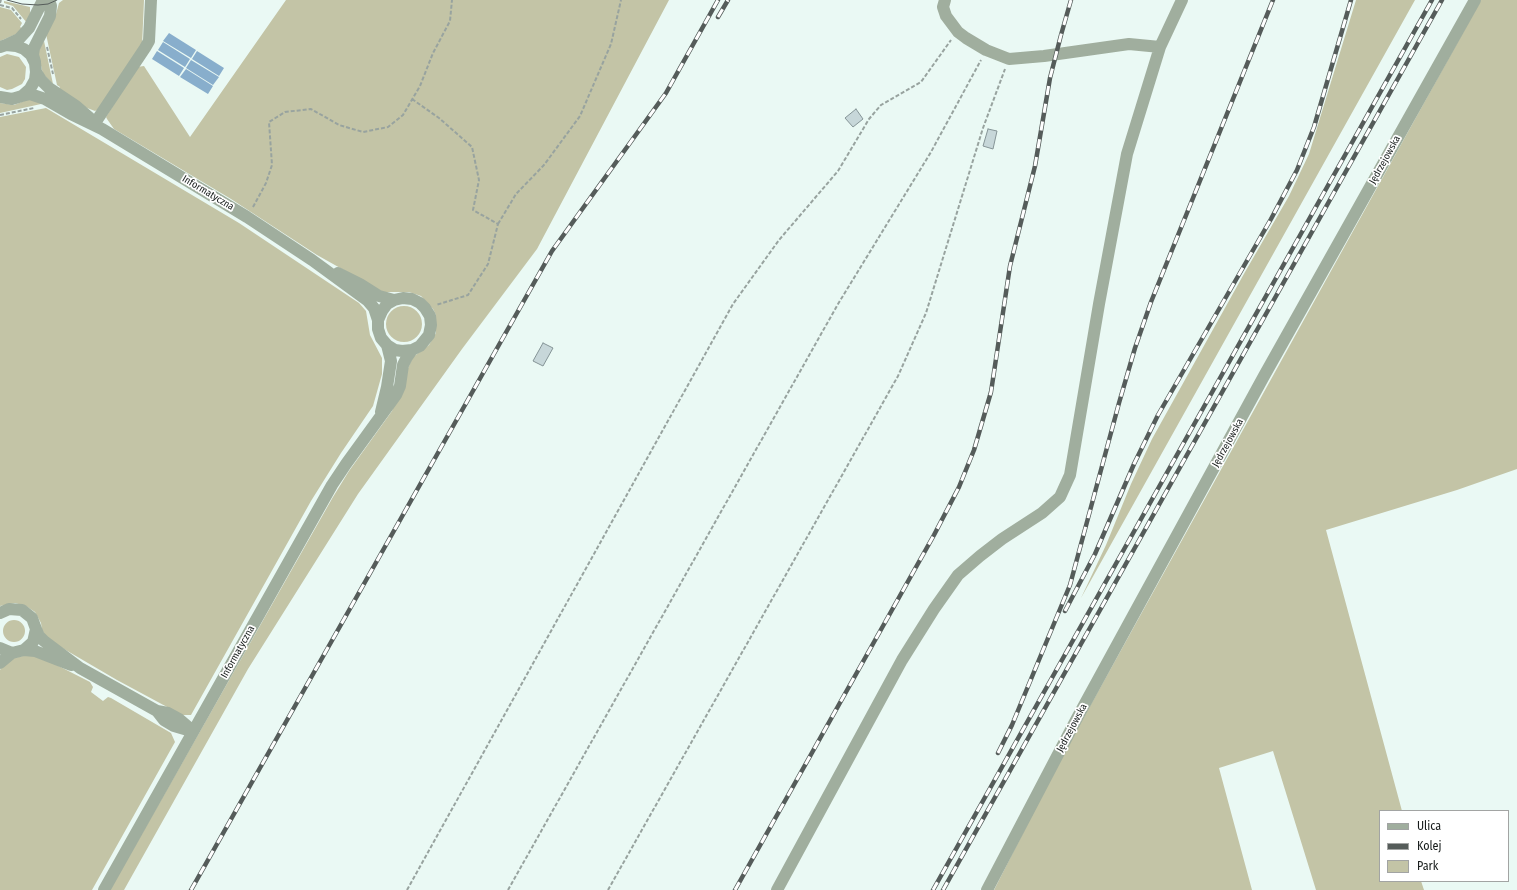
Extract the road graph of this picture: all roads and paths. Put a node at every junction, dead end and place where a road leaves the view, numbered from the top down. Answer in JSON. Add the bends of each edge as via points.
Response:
{"nodes":[{"id":1,"x":36,"y":0,"type":"edge"},
{"id":2,"x":43,"y":0,"type":"edge"},
{"id":3,"x":49,"y":0,"type":"edge"},
{"id":4,"x":151,"y":0,"type":"edge"},
{"id":5,"x":452,"y":0,"type":"edge"},
{"id":6,"x":621,"y":0,"type":"edge"},
{"id":7,"x":945,"y":0,"type":"edge"},
{"id":8,"x":1182,"y":0,"type":"edge"},
{"id":9,"x":1475,"y":0,"type":"edge"},
{"id":10,"x":37,"y":15,"type":"junction"},
{"id":11,"x":958,"y":32,"type":"junction"},
{"id":12,"x":3,"y":46,"type":"edge"},
{"id":13,"x":1160,"y":47,"type":"junction"},
{"id":14,"x":986,"y":50,"type":"junction"},
{"id":15,"x":1009,"y":59,"type":"junction"},
{"id":16,"x":36,"y":68,"type":"junction"},
{"id":17,"x":22,"y":96,"type":"junction"},
{"id":18,"x":1,"y":98,"type":"edge"},
{"id":19,"x":412,"y":99,"type":"junction"},
{"id":20,"x":36,"y":108,"type":"dead end"},
{"id":21,"x":0,"y":115,"type":"edge"},
{"id":22,"x":99,"y":126,"type":"junction"},
{"id":23,"x":247,"y":217,"type":"junction"},
{"id":24,"x":498,"y":224,"type":"junction"},
{"id":25,"x":312,"y":260,"type":"junction"},
{"id":26,"x":394,"y":300,"type":"junction"},
{"id":27,"x":425,"y":308,"type":"junction"},
{"id":28,"x":378,"y":320,"type":"junction"},
{"id":29,"x":387,"y":345,"type":"junction"},
{"id":30,"x":412,"y":350,"type":"junction"},
{"id":31,"x":379,"y":417,"type":"junction"},
{"id":32,"x":1,"y":612,"type":"edge"},
{"id":33,"x":36,"y":629,"type":"junction"},
{"id":34,"x":0,"y":648,"type":"edge"},
{"id":35,"x":24,"y":650,"type":"junction"},
{"id":36,"x":12,"y":653,"type":"junction"},
{"id":37,"x":0,"y":663,"type":"edge"},
{"id":38,"x":80,"y":668,"type":"junction"},
{"id":39,"x":193,"y":731,"type":"junction"},
{"id":40,"x":104,"y":890,"type":"edge"},
{"id":41,"x":407,"y":890,"type":"edge"},
{"id":42,"x":508,"y":890,"type":"edge"},
{"id":43,"x":608,"y":890,"type":"edge"},
{"id":44,"x":777,"y":890,"type":"edge"},
{"id":45,"x":988,"y":890,"type":"edge"}],
"edges":[{"from":1,"to":10,"type":"street"},
{"from":2,"to":10,"type":"street"},
{"from":3,"to":16,"type":"street","via":[[50,16],[34,48]]},
{"from":4,"to":22,"type":"street","via":[[148,41]]},
{"from":5,"to":19,"type":"path","via":[[450,21]]},
{"from":6,"to":24,"type":"path","via":[[611,44],[580,116],[544,165],[516,194]]},
{"from":7,"to":11,"type":"street","via":[[943,7],[946,16]]},
{"from":8,"to":13,"type":"street"},
{"from":9,"to":45,"type":"street","name":"Jędrzejowska","via":[[1264,376],[1076,720]]},
{"from":10,"to":12,"type":"street","via":[[19,39]]},
{"from":11,"to":14,"type":"street"},
{"from":11,"to":41,"type":"path","via":[[921,82],[881,105],[869,119],[838,171],[779,240],[733,304]]},
{"from":12,"to":16,"type":"street","name":"Informatyczna","via":[[24,49]]},
{"from":13,"to":15,"type":"street","via":[[1129,44]]},
{"from":13,"to":44,"type":"street","via":[[1127,154],[1070,474],[1060,496],[1042,513],[1002,539],[958,575],[934,609],[902,660]]},
{"from":14,"to":15,"type":"street"},
{"from":14,"to":42,"type":"path","via":[[931,152],[838,304]]},
{"from":15,"to":43,"type":"path","via":[[983,128],[926,313],[898,376]]},
{"from":16,"to":17,"type":"street","via":[[35,80]]},
{"from":16,"to":22,"type":"street","name":"Informatyczna","via":[[41,80],[49,88],[76,106]]},
{"from":17,"to":18,"type":"street","name":"Informatyczna","via":[[12,99]]},
{"from":17,"to":22,"type":"street","name":"Informatyczna","via":[[34,95],[45,99]]},
{"from":19,"to":23,"type":"path","via":[[403,115],[388,127],[363,132],[339,125],[311,109],[286,112],[269,122],[272,165],[266,183]]},
{"from":19,"to":24,"type":"path","via":[[472,146],[479,180],[473,210]]},
{"from":20,"to":21,"type":"path"},
{"from":22,"to":23,"type":"street","name":"Informatyczna"},
{"from":23,"to":25,"type":"street","name":"Informatyczna"},
{"from":24,"to":27,"type":"path","via":[[488,264],[468,295]]},
{"from":25,"to":26,"type":"street","name":"Informatyczna","via":[[379,296]]},
{"from":25,"to":28,"type":"street","name":"Informatyczna","via":[[368,301],[374,308]]},
{"from":26,"to":27,"type":"street","name":"Informatyczna","via":[[412,299]]},
{"from":26,"to":28,"type":"street","via":[[387,304]]},
{"from":27,"to":30,"type":"street","name":"Informatyczna","via":[[430,316],[429,335],[420,346]]},
{"from":28,"to":29,"type":"street","name":"Informatyczna","via":[[381,338]]},
{"from":29,"to":30,"type":"street","via":[[395,350]]},
{"from":29,"to":31,"type":"street","name":"Informatyczna","via":[[391,361],[384,405]]},
{"from":30,"to":31,"type":"street","name":"Informatyczna","via":[[403,365],[396,395]]},
{"from":31,"to":39,"type":"street","name":"Informatyczna","via":[[332,485]]},
{"from":32,"to":33,"type":"street","via":[[16,608],[27,613]]},
{"from":33,"to":35,"type":"street","via":[[33,642]]},
{"from":33,"to":38,"type":"street","via":[[44,641]]},
{"from":34,"to":36,"type":"street"},
{"from":35,"to":36,"type":"street"},
{"from":35,"to":38,"type":"street","via":[[35,651]]},
{"from":36,"to":37,"type":"street"},
{"from":38,"to":39,"type":"street","via":[[157,711],[179,719]]},
{"from":39,"to":40,"type":"street","name":"Informatyczna"}]}
